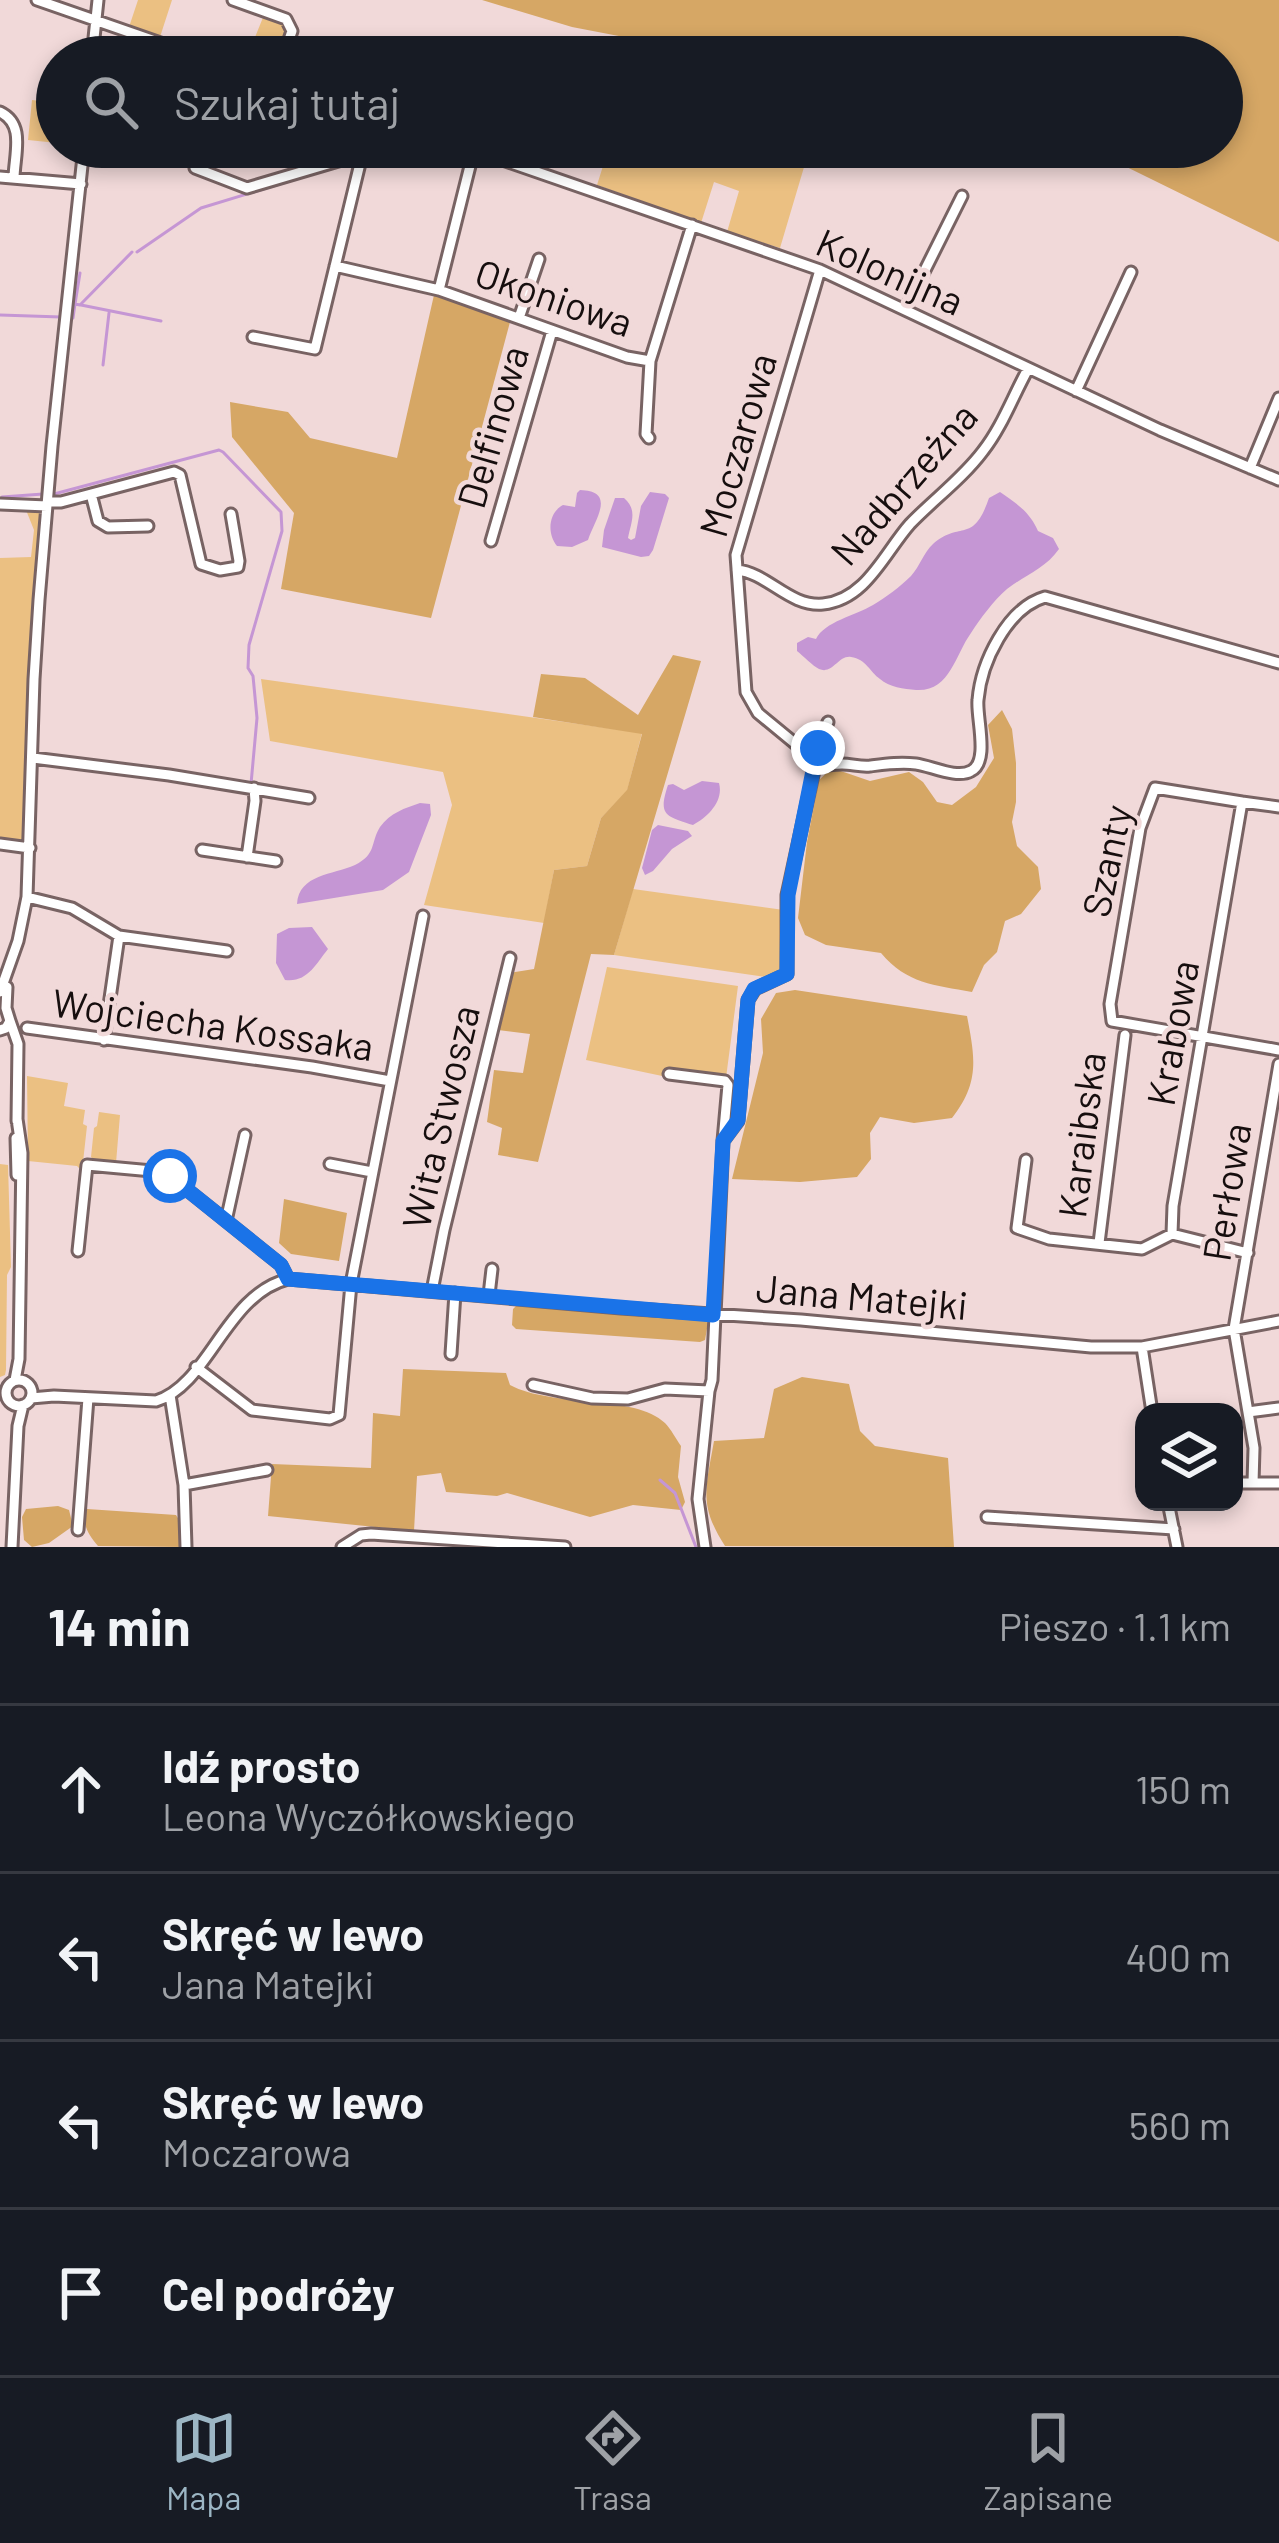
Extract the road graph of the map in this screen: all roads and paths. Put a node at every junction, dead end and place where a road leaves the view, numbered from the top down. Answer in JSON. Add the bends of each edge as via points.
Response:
{"nodes":[{"id":1,"x":37,"y":0,"type":"edge"},
{"id":2,"x":98,"y":0,"type":"edge"},
{"id":3,"x":233,"y":0,"type":"edge"},
{"id":4,"x":268,"y":6,"type":"edge"},
{"id":5,"x":96,"y":20,"type":"junction"},
{"id":6,"x":94,"y":36,"type":"edge"},
{"id":7,"x":141,"y":36,"type":"edge"},
{"id":8,"x":290,"y":36,"type":"edge"},
{"id":9,"x":0,"y":112,"type":"edge"},
{"id":10,"x":82,"y":168,"type":"edge"},
{"id":11,"x":195,"y":168,"type":"dead end"},
{"id":12,"x":310,"y":168,"type":"edge"},
{"id":13,"x":359,"y":168,"type":"edge"},
{"id":14,"x":466,"y":168,"type":"edge"},
{"id":15,"x":528,"y":168,"type":"edge"},
{"id":16,"x":0,"y":177,"type":"edge"},
{"id":17,"x":14,"y":177,"type":"junction"},
{"id":18,"x":81,"y":184,"type":"junction"},
{"id":19,"x":962,"y":196,"type":"dead end"},
{"id":20,"x":692,"y":225,"type":"junction"},
{"id":21,"x":539,"y":260,"type":"dead end"},
{"id":22,"x":335,"y":266,"type":"junction"},
{"id":23,"x":820,"y":270,"type":"junction"},
{"id":24,"x":1132,"y":272,"type":"dead end"},
{"id":25,"x":439,"y":290,"type":"junction"},
{"id":26,"x":905,"y":310,"type":"junction"},
{"id":27,"x":518,"y":318,"type":"junction"},
{"id":28,"x":552,"y":331,"type":"junction"},
{"id":29,"x":253,"y":337,"type":"dead end"},
{"id":30,"x":650,"y":361,"type":"junction"},
{"id":31,"x":1028,"y":369,"type":"junction"},
{"id":32,"x":1076,"y":391,"type":"junction"},
{"id":33,"x":1279,"y":398,"type":"edge"},
{"id":34,"x":650,"y":438,"type":"dead end"},
{"id":35,"x":1250,"y":468,"type":"junction"},
{"id":36,"x":1279,"y":480,"type":"edge"},
{"id":37,"x":91,"y":494,"type":"junction"},
{"id":38,"x":0,"y":504,"type":"edge"},
{"id":39,"x":48,"y":504,"type":"junction"},
{"id":40,"x":231,"y":514,"type":"dead end"},
{"id":41,"x":148,"y":526,"type":"dead end"},
{"id":42,"x":491,"y":541,"type":"dead end"},
{"id":43,"x":737,"y":570,"type":"junction"},
{"id":44,"x":1279,"y":663,"type":"edge"},
{"id":45,"x":828,"y":722,"type":"dead end"},
{"id":46,"x":809,"y":754,"type":"junction"},
{"id":47,"x":33,"y":758,"type":"junction"},
{"id":48,"x":814,"y":766,"type":"junction"},
{"id":49,"x":254,"y":788,"type":"junction"},
{"id":50,"x":309,"y":798,"type":"dead end"},
{"id":51,"x":1242,"y":802,"type":"junction"},
{"id":52,"x":1279,"y":807,"type":"edge"},
{"id":53,"x":0,"y":844,"type":"edge"},
{"id":54,"x":30,"y":848,"type":"junction"},
{"id":55,"x":202,"y":850,"type":"dead end"},
{"id":56,"x":247,"y":857,"type":"junction"},
{"id":57,"x":276,"y":861,"type":"dead end"},
{"id":58,"x":27,"y":897,"type":"junction"},
{"id":59,"x":423,"y":916,"type":"dead end"},
{"id":60,"x":119,"y":936,"type":"junction"},
{"id":61,"x":226,"y":951,"type":"dead end"},
{"id":62,"x":510,"y":958,"type":"dead end"},
{"id":63,"x":7,"y":975,"type":"junction"},
{"id":64,"x":0,"y":992,"type":"edge"},
{"id":65,"x":3,"y":1007,"type":"edge"},
{"id":66,"x":4,"y":1027,"type":"edge"},
{"id":67,"x":27,"y":1028,"type":"dead end"},
{"id":68,"x":1125,"y":1030,"type":"junction"},
{"id":69,"x":1203,"y":1037,"type":"junction"},
{"id":70,"x":104,"y":1040,"type":"junction"},
{"id":71,"x":1279,"y":1050,"type":"edge"},
{"id":72,"x":1279,"y":1064,"type":"edge"},
{"id":73,"x":669,"y":1074,"type":"dead end"},
{"id":74,"x":391,"y":1081,"type":"junction"},
{"id":75,"x":245,"y":1136,"type":"dead end"},
{"id":76,"x":723,"y":1141,"type":"junction"},
{"id":77,"x":1026,"y":1160,"type":"dead end"},
{"id":78,"x":330,"y":1164,"type":"dead end"},
{"id":79,"x":372,"y":1172,"type":"junction"},
{"id":80,"x":226,"y":1221,"type":"junction"},
{"id":81,"x":1172,"y":1234,"type":"junction"},
{"id":82,"x":1099,"y":1243,"type":"junction"},
{"id":83,"x":78,"y":1251,"type":"dead end"},
{"id":84,"x":1248,"y":1253,"type":"junction"},
{"id":85,"x":492,"y":1269,"type":"dead end"},
{"id":86,"x":288,"y":1279,"type":"junction"},
{"id":87,"x":351,"y":1284,"type":"junction"},
{"id":88,"x":432,"y":1291,"type":"junction"},
{"id":89,"x":455,"y":1293,"type":"junction"},
{"id":90,"x":489,"y":1295,"type":"junction"},
{"id":91,"x":713,"y":1315,"type":"junction"},
{"id":92,"x":1279,"y":1321,"type":"edge"},
{"id":93,"x":1234,"y":1329,"type":"junction"},
{"id":94,"x":1142,"y":1347,"type":"junction"},
{"id":95,"x":451,"y":1354,"type":"dead end"},
{"id":96,"x":196,"y":1367,"type":"junction"},
{"id":97,"x":533,"y":1385,"type":"dead end"},
{"id":98,"x":709,"y":1391,"type":"junction"},
{"id":99,"x":15,"y":1392,"type":"edge"},
{"id":100,"x":170,"y":1395,"type":"junction"},
{"id":101,"x":88,"y":1398,"type":"junction"},
{"id":102,"x":1151,"y":1403,"type":"edge"},
{"id":103,"x":1279,"y":1408,"type":"edge"},
{"id":104,"x":1248,"y":1412,"type":"junction"},
{"id":105,"x":267,"y":1470,"type":"dead end"},
{"id":106,"x":1243,"y":1483,"type":"edge"},
{"id":107,"x":1253,"y":1483,"type":"junction"},
{"id":108,"x":1279,"y":1483,"type":"edge"},
{"id":109,"x":184,"y":1485,"type":"junction"},
{"id":110,"x":1170,"y":1511,"type":"edge"},
{"id":111,"x":987,"y":1517,"type":"dead end"},
{"id":112,"x":1174,"y":1529,"type":"junction"},
{"id":113,"x":78,"y":1530,"type":"dead end"},
{"id":114,"x":407,"y":1542,"type":"edge"},
{"id":115,"x":508,"y":1545,"type":"edge"},
{"id":116,"x":11,"y":1547,"type":"edge"},
{"id":117,"x":186,"y":1547,"type":"edge"},
{"id":118,"x":342,"y":1547,"type":"edge"},
{"id":119,"x":565,"y":1547,"type":"edge"},
{"id":120,"x":705,"y":1547,"type":"edge"},
{"id":121,"x":1178,"y":1547,"type":"edge"}],
"edges":[{"from":1,"to":5,"type":"street"},
{"from":2,"to":5,"type":"street"},
{"from":3,"to":4,"type":"street"},
{"from":4,"to":8,"type":"street","via":[[291,23]]},
{"from":5,"to":6,"type":"street"},
{"from":5,"to":7,"type":"street"},
{"from":9,"to":17,"type":"street","via":[[16,127]]},
{"from":10,"to":18,"type":"street"},
{"from":11,"to":12,"type":"street","via":[[248,188]]},
{"from":13,"to":22,"type":"street"},
{"from":14,"to":25,"type":"street","name":"Okoniowa"},
{"from":15,"to":20,"type":"street","name":"Kolonijna"},
{"from":16,"to":17,"type":"street"},
{"from":17,"to":18,"type":"street"},
{"from":18,"to":39,"type":"street"},
{"from":19,"to":26,"type":"street"},
{"from":20,"to":23,"type":"street","name":"Kolonijna"},
{"from":20,"to":30,"type":"street","name":"Okoniowa"},
{"from":21,"to":27,"type":"street"},
{"from":22,"to":25,"type":"street"},
{"from":22,"to":29,"type":"street","via":[[316,349]]},
{"from":23,"to":26,"type":"street","name":"Kolonijna"},
{"from":23,"to":43,"type":"street","name":"Moczarowa"},
{"from":24,"to":32,"type":"street"},
{"from":25,"to":27,"type":"street","name":"Okoniowa"},
{"from":26,"to":31,"type":"street","name":"Kolonijna"},
{"from":27,"to":28,"type":"street","name":"Okoniowa"},
{"from":28,"to":30,"type":"street","name":"Okoniowa"},
{"from":28,"to":42,"type":"street","name":"Delfinowa"},
{"from":30,"to":34,"type":"street","name":"Okoniowa"},
{"from":31,"to":32,"type":"street","name":"Kolonijna"},
{"from":31,"to":43,"type":"street","name":"Nadbrzeżna","via":[[985,450],[857,589],[823,604],[801,602]]},
{"from":32,"to":35,"type":"street","name":"Kolonijna"},
{"from":33,"to":35,"type":"street"},
{"from":35,"to":36,"type":"street","name":"Kolonijna"},
{"from":37,"to":39,"type":"street"},
{"from":37,"to":40,"type":"street","via":[[181,475],[201,564],[211,569],[238,567]]},
{"from":37,"to":41,"type":"street","via":[[98,521],[108,527]]},
{"from":38,"to":39,"type":"street"},
{"from":39,"to":47,"type":"street"},
{"from":43,"to":46,"type":"street","name":"Moczarowa","via":[[746,692],[758,713]]},
{"from":44,"to":48,"type":"street","via":[[1045,597],[1000,632],[978,695],[981,752],[970,772],[891,762]]},
{"from":45,"to":46,"type":"street"},
{"from":46,"to":48,"type":"street","name":"Moczarowa"},
{"from":47,"to":49,"type":"street"},
{"from":47,"to":54,"type":"street"},
{"from":48,"to":76,"type":"street","via":[[788,895],[787,974],[748,1000],[738,1120]]},
{"from":49,"to":50,"type":"street"},
{"from":49,"to":56,"type":"street"},
{"from":51,"to":52,"type":"street"},
{"from":51,"to":68,"type":"street","name":"Szanty","via":[[1155,788],[1140,828],[1110,1004],[1112,1021]]},
{"from":51,"to":69,"type":"street","name":"Krabowa"},
{"from":53,"to":54,"type":"street"},
{"from":54,"to":58,"type":"street"},
{"from":55,"to":56,"type":"street"},
{"from":56,"to":57,"type":"street"},
{"from":58,"to":60,"type":"street","via":[[72,908]]},
{"from":58,"to":63,"type":"street"},
{"from":59,"to":74,"type":"street"},
{"from":60,"to":61,"type":"street"},
{"from":60,"to":70,"type":"street"},
{"from":62,"to":88,"type":"street","name":"Wita Stwosza"},
{"from":63,"to":64,"type":"street"},
{"from":63,"to":65,"type":"street"},
{"from":65,"to":66,"type":"street"},
{"from":66,"to":99,"type":"street","via":[[16,1051],[24,1370]]},
{"from":67,"to":70,"type":"street","name":"Wojciecha Kossaka"},
{"from":68,"to":69,"type":"street"},
{"from":68,"to":82,"type":"street","name":"Karaibska"},
{"from":69,"to":71,"type":"street"},
{"from":69,"to":81,"type":"street","name":"Krabowa"},
{"from":70,"to":74,"type":"street","name":"Wojciecha Kossaka"},
{"from":72,"to":84,"type":"street","name":"Perłowa"},
{"from":73,"to":76,"type":"street","via":[[725,1081]]},
{"from":74,"to":79,"type":"street"},
{"from":75,"to":80,"type":"street"},
{"from":76,"to":91,"type":"street"},
{"from":77,"to":82,"type":"street","via":[[1017,1228]]},
{"from":78,"to":79,"type":"street"},
{"from":79,"to":87,"type":"street"},
{"from":80,"to":83,"type":"street","via":[[164,1173],[87,1166]]},
{"from":80,"to":86,"type":"street"},
{"from":81,"to":82,"type":"street","via":[[1142,1249]]},
{"from":81,"to":84,"type":"street"},
{"from":84,"to":93,"type":"street","name":"Perłowa"},
{"from":85,"to":90,"type":"street"},
{"from":86,"to":87,"type":"street","name":"Jana Matejki"},
{"from":86,"to":96,"type":"street","via":[[254,1296]]},
{"from":87,"to":88,"type":"street","name":"Jana Matejki"},
{"from":87,"to":96,"type":"street","via":[[339,1415],[251,1410]]},
{"from":88,"to":89,"type":"street","name":"Jana Matejki"},
{"from":89,"to":90,"type":"street","name":"Jana Matejki"},
{"from":89,"to":95,"type":"street"},
{"from":90,"to":91,"type":"street","name":"Jana Matejki"},
{"from":91,"to":94,"type":"street","name":"Jana Matejki"},
{"from":91,"to":98,"type":"street"},
{"from":92,"to":93,"type":"street","name":"Jana Matejki"},
{"from":93,"to":94,"type":"street","name":"Jana Matejki"},
{"from":93,"to":104,"type":"street"},
{"from":94,"to":102,"type":"street"},
{"from":96,"to":100,"type":"street"},
{"from":97,"to":98,"type":"street","via":[[592,1398]]},
{"from":98,"to":120,"type":"street","via":[[698,1499]]},
{"from":99,"to":101,"type":"street"},
{"from":99,"to":116,"type":"street"},
{"from":100,"to":101,"type":"street"},
{"from":100,"to":109,"type":"street"},
{"from":101,"to":113,"type":"street"},
{"from":103,"to":104,"type":"street"},
{"from":104,"to":107,"type":"street"},
{"from":105,"to":109,"type":"street"},
{"from":106,"to":107,"type":"street"},
{"from":107,"to":108,"type":"street"},
{"from":109,"to":117,"type":"street"},
{"from":110,"to":112,"type":"street"},
{"from":111,"to":112,"type":"street"},
{"from":112,"to":121,"type":"street"},
{"from":114,"to":115,"type":"street"},
{"from":114,"to":118,"type":"street","via":[[361,1535]]},
{"from":115,"to":119,"type":"street"}]}
